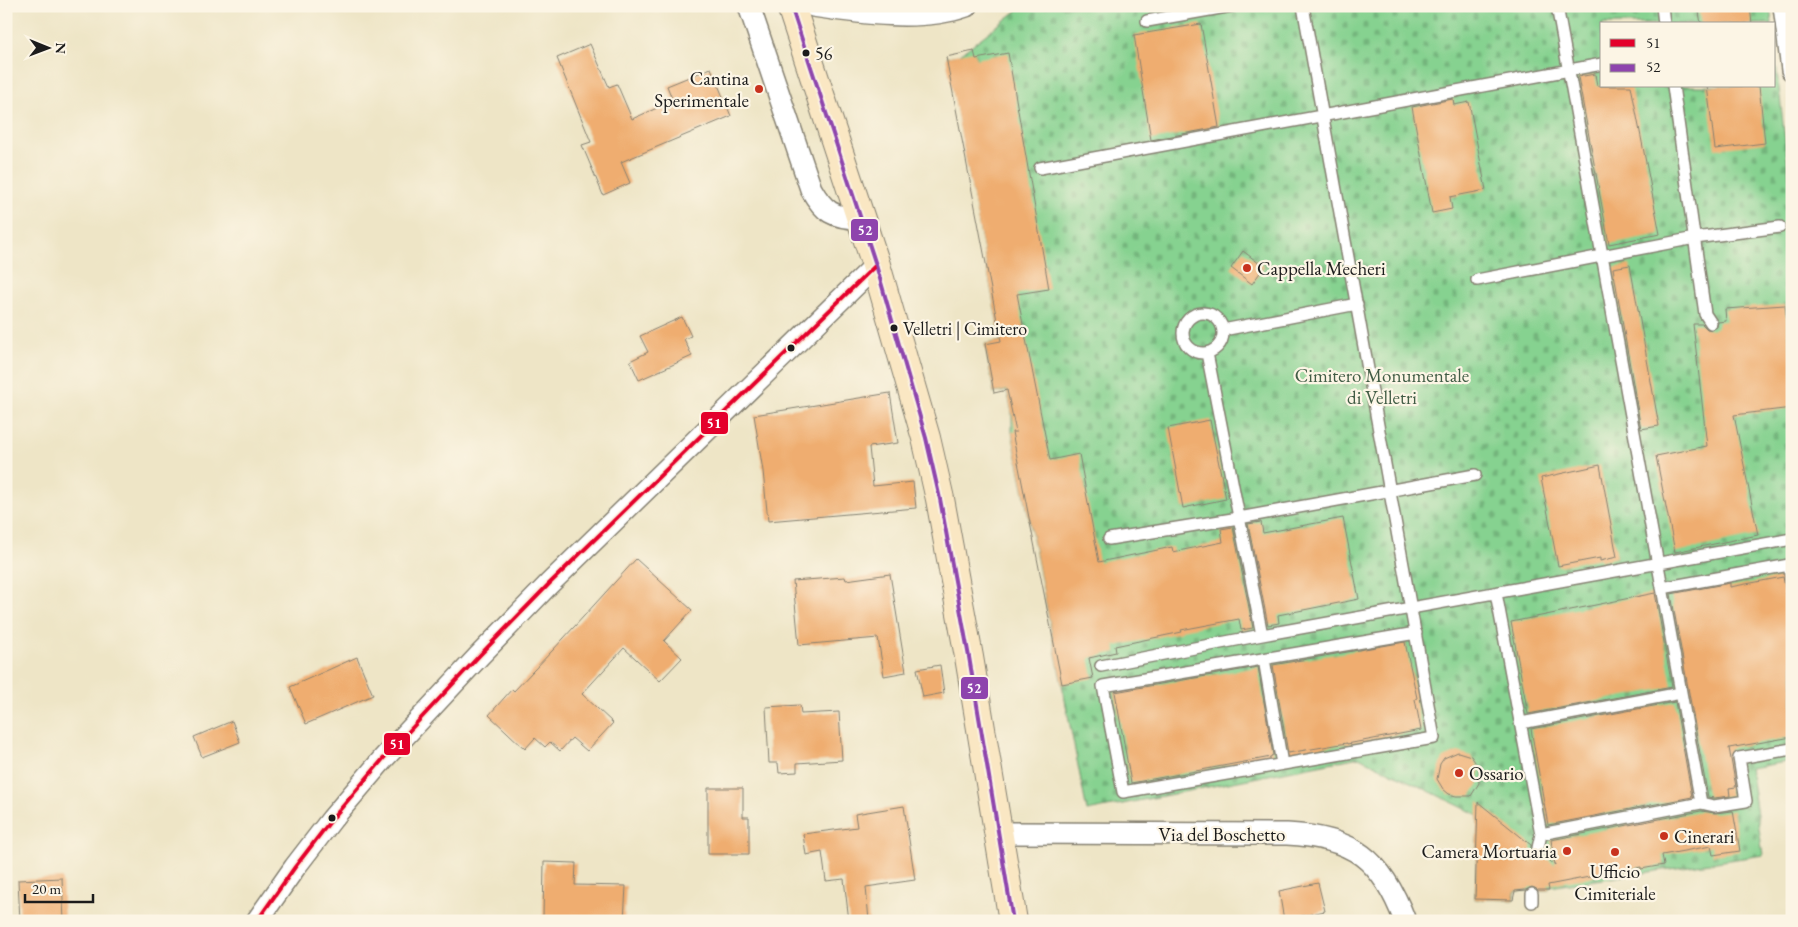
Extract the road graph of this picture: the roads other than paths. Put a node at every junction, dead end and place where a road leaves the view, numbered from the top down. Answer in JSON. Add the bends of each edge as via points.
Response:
{"nodes":[{"id":1,"x":749,"y":6,"type":"edge"},
{"id":2,"x":791,"y":6,"type":"edge"},
{"id":3,"x":814,"y":6,"type":"edge"},
{"id":4,"x":966,"y":6,"type":"edge"},
{"id":5,"x":1232,"y":6,"type":"edge"},
{"id":6,"x":1304,"y":6,"type":"edge"},
{"id":7,"x":1557,"y":6,"type":"edge"},
{"id":8,"x":1662,"y":6,"type":"edge"},
{"id":9,"x":1784,"y":6,"type":"edge"},
{"id":10,"x":1147,"y":21,"type":"dead end"},
{"id":11,"x":1664,"y":22,"type":"edge"},
{"id":12,"x":1600,"y":64,"type":"edge"},
{"id":13,"x":1569,"y":70,"type":"junction"},
{"id":14,"x":1792,"y":70,"type":"edge"},
{"id":15,"x":1673,"y":88,"type":"edge"},
{"id":16,"x":1323,"y":116,"type":"junction"},
{"id":17,"x":1040,"y":168,"type":"dead end"},
{"id":18,"x":860,"y":218,"type":"junction"},
{"id":19,"x":1780,"y":227,"type":"dead end"},
{"id":20,"x":1695,"y":238,"type":"junction"},
{"id":21,"x":1603,"y":256,"type":"junction"},
{"id":22,"x":876,"y":265,"type":"junction"},
{"id":23,"x":1477,"y":280,"type":"dead end"},
{"id":24,"x":1357,"y":304,"type":"junction"},
{"id":25,"x":1711,"y":323,"type":"dead end"},
{"id":26,"x":1223,"y":330,"type":"junction"},
{"id":27,"x":1207,"y":353,"type":"junction"},
{"id":28,"x":1475,"y":475,"type":"dead end"},
{"id":29,"x":1390,"y":489,"type":"junction"},
{"id":30,"x":1239,"y":518,"type":"junction"},
{"id":31,"x":1109,"y":539,"type":"dead end"},
{"id":32,"x":1792,"y":539,"type":"edge"},
{"id":33,"x":1657,"y":564,"type":"junction"},
{"id":34,"x":1792,"y":583,"type":"edge"},
{"id":35,"x":1662,"y":588,"type":"junction"},
{"id":36,"x":1496,"y":593,"type":"junction"},
{"id":37,"x":1411,"y":608,"type":"junction"},
{"id":38,"x":1416,"y":633,"type":"junction"},
{"id":39,"x":1262,"y":635,"type":"junction"},
{"id":40,"x":1264,"y":659,"type":"junction"},
{"id":41,"x":1102,"y":666,"type":"dead end"},
{"id":42,"x":1681,"y":693,"type":"junction"},
{"id":43,"x":1521,"y":723,"type":"junction"},
{"id":44,"x":1792,"y":749,"type":"edge"},
{"id":45,"x":1282,"y":764,"type":"junction"},
{"id":46,"x":1701,"y":803,"type":"junction"},
{"id":47,"x":997,"y":833,"type":"junction"},
{"id":48,"x":1541,"y":834,"type":"junction"},
{"id":49,"x":1538,"y":848,"type":"dead end"},
{"id":50,"x":257,"y":921,"type":"edge"},
{"id":51,"x":1013,"y":921,"type":"edge"},
{"id":52,"x":1405,"y":921,"type":"edge"}],
"edges":[{"from":1,"to":18,"type":"street","via":[[811,189],[829,212]]},
{"from":2,"to":18,"type":"main road"},
{"from":3,"to":4,"type":"street","via":[[887,14],[943,12]]},
{"from":5,"to":10,"type":"lane"},
{"from":6,"to":16,"type":"lane"},
{"from":7,"to":13,"type":"lane"},
{"from":8,"to":11,"type":"lane"},
{"from":9,"to":14,"type":"street"},
{"from":12,"to":13,"type":"lane"},
{"from":13,"to":16,"type":"lane"},
{"from":13,"to":21,"type":"lane"},
{"from":15,"to":20,"type":"lane"},
{"from":16,"to":17,"type":"lane"},
{"from":16,"to":24,"type":"lane"},
{"from":18,"to":22,"type":"main road"},
{"from":19,"to":20,"type":"lane"},
{"from":20,"to":21,"type":"lane"},
{"from":20,"to":25,"type":"lane","via":[[1705,314]]},
{"from":21,"to":23,"type":"lane"},
{"from":21,"to":33,"type":"lane"},
{"from":22,"to":47,"type":"main road","via":[[917,403],[940,499]]},
{"from":22,"to":50,"type":"street","via":[[473,662],[332,818]]},
{"from":24,"to":26,"type":"lane"},
{"from":24,"to":29,"type":"lane"},
{"from":26,"to":27,"type":"lane","via":[[1218,347]]},
{"from":26,"to":27,"type":"lane","via":[[1217,319],[1207,314],[1198,314],[1187,322],[1185,341],[1194,351]]},
{"from":27,"to":30,"type":"lane"},
{"from":28,"to":29,"type":"lane"},
{"from":29,"to":30,"type":"lane"},
{"from":29,"to":37,"type":"lane"},
{"from":30,"to":31,"type":"lane"},
{"from":30,"to":39,"type":"lane"},
{"from":32,"to":33,"type":"lane"},
{"from":33,"to":35,"type":"lane"},
{"from":33,"to":36,"type":"lane"},
{"from":34,"to":35,"type":"lane","via":[[1789,565]]},
{"from":35,"to":42,"type":"lane"},
{"from":36,"to":37,"type":"lane"},
{"from":36,"to":43,"type":"lane"},
{"from":37,"to":38,"type":"lane"},
{"from":37,"to":39,"type":"lane"},
{"from":38,"to":40,"type":"lane"},
{"from":38,"to":45,"type":"lane","via":[[1434,738]]},
{"from":39,"to":41,"type":"lane"},
{"from":40,"to":45,"type":"lane"},
{"from":40,"to":45,"type":"lane","via":[[1103,686],[1123,792]]},
{"from":42,"to":43,"type":"lane"},
{"from":42,"to":46,"type":"lane"},
{"from":43,"to":48,"type":"lane"},
{"from":44,"to":46,"type":"lane","via":[[1739,758],[1746,801],[1714,806]]},
{"from":46,"to":48,"type":"lane"},
{"from":47,"to":51,"type":"main road"},
{"from":47,"to":52,"type":"street","name":"Via del Boschetto","via":[[1319,837],[1342,843],[1366,858],[1383,877]]},
{"from":48,"to":49,"type":"lane"}]}
